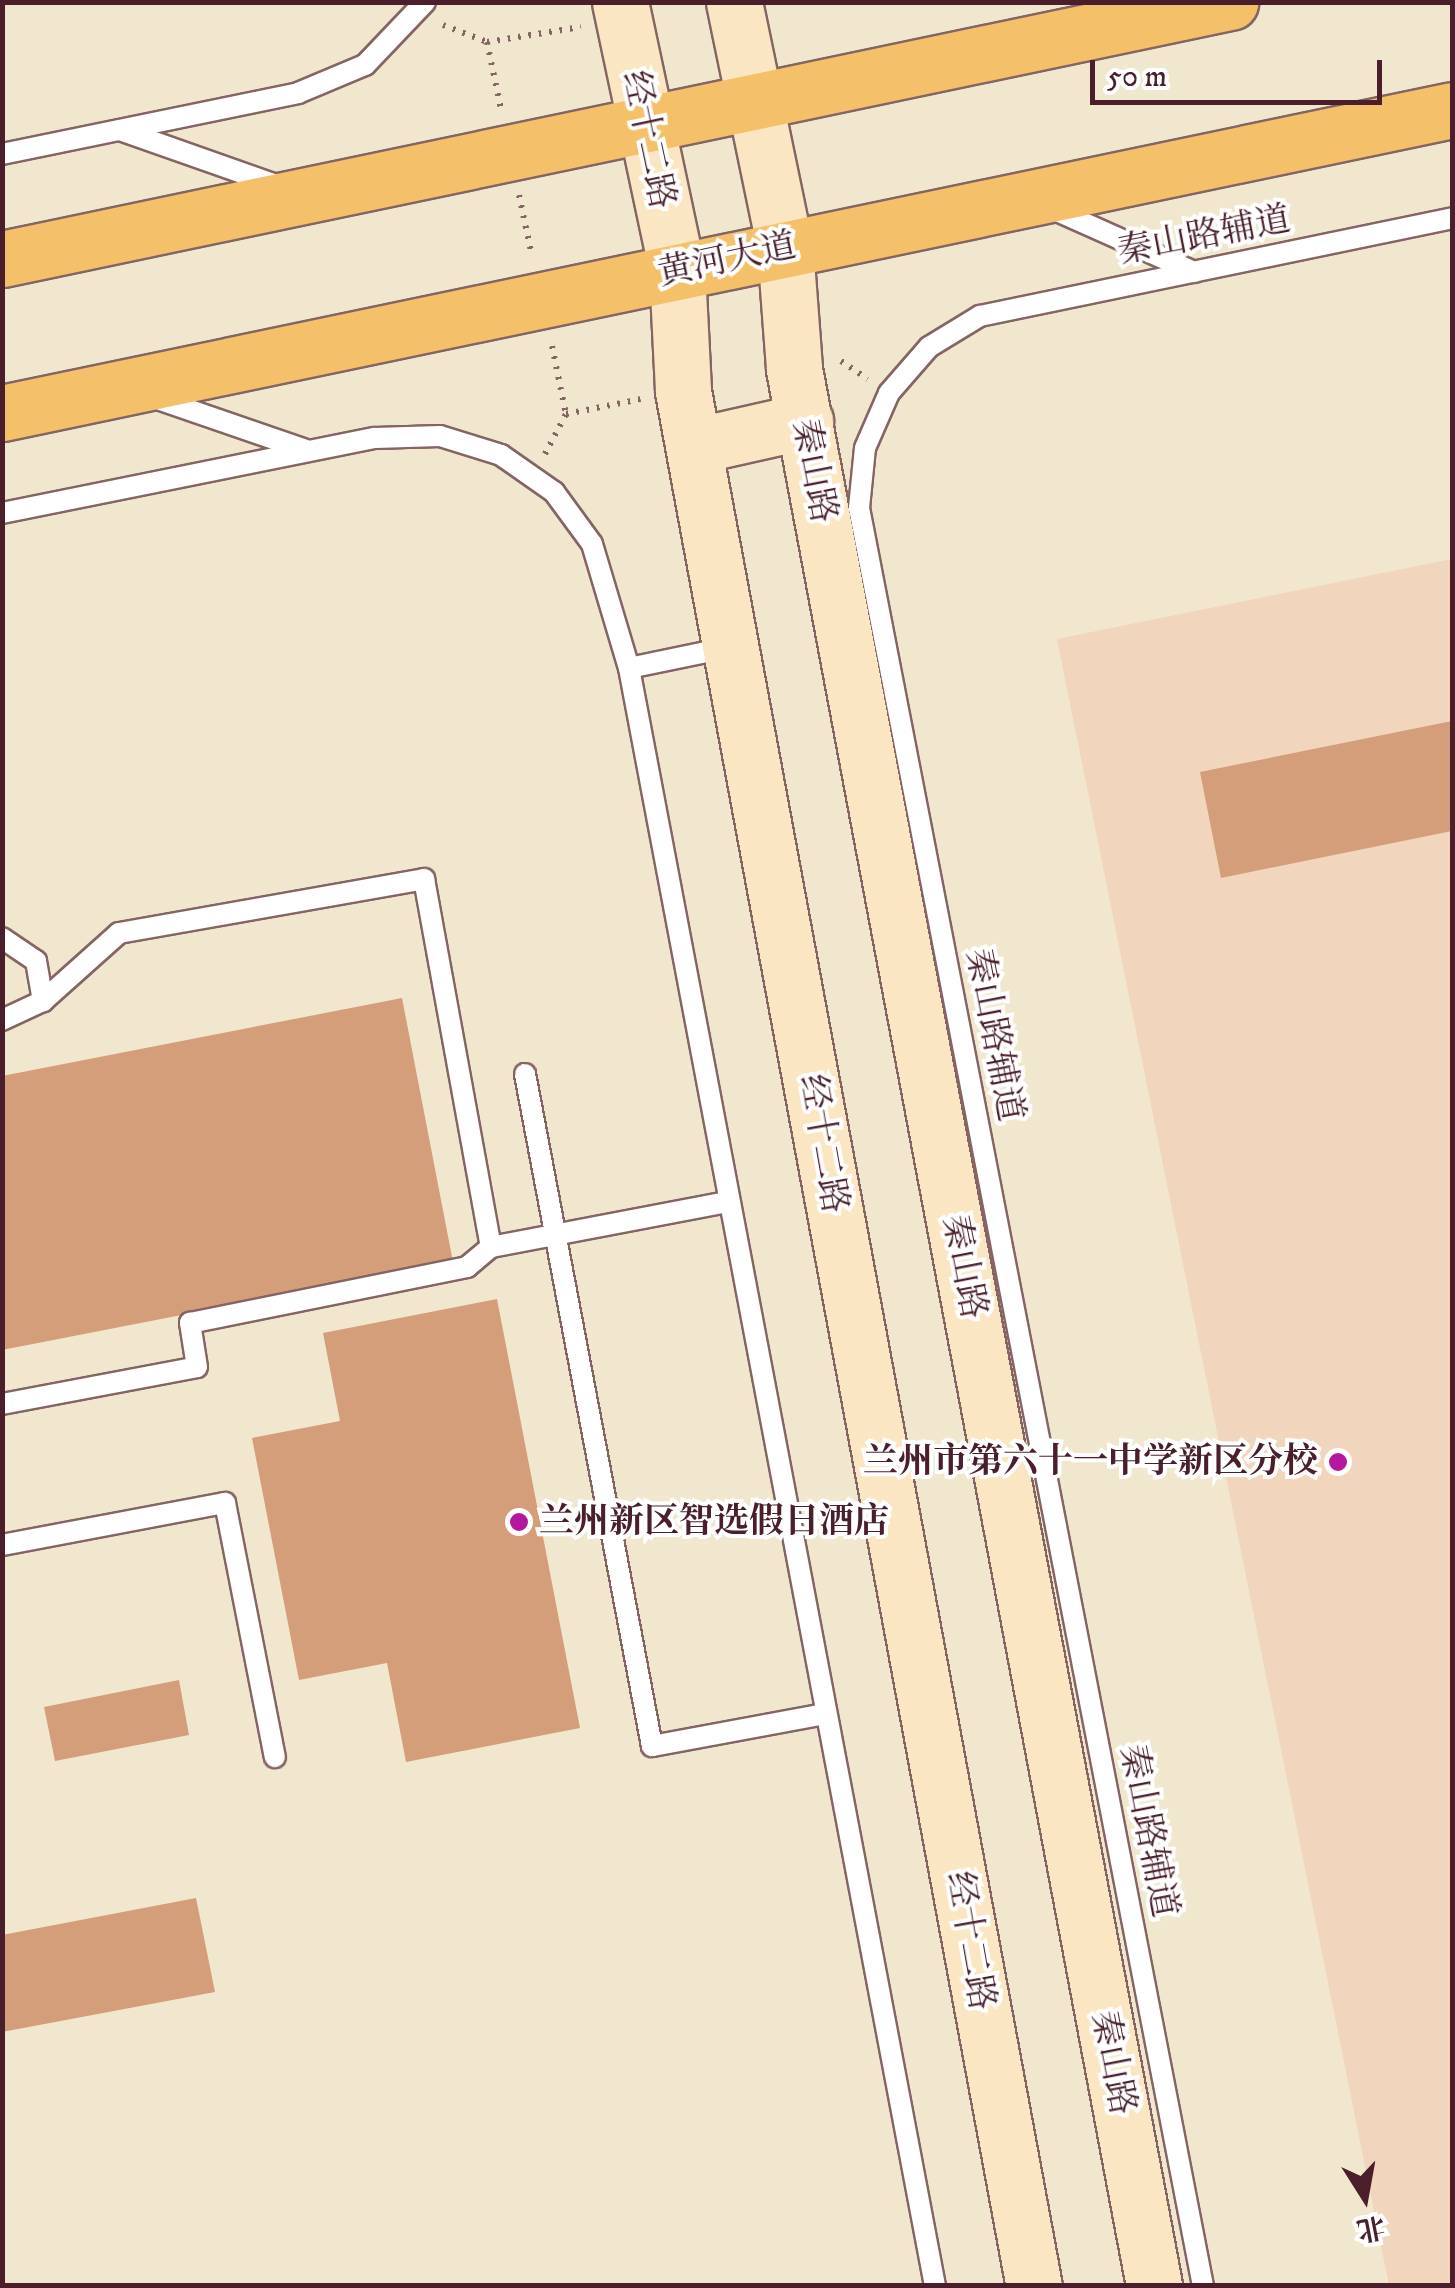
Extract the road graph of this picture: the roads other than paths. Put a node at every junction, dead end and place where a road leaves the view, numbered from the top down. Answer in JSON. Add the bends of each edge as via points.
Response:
{"nodes":[{"id":1,"x":734,"y":2,"type":"edge"},
{"id":2,"x":1199,"y":5,"type":"edge"},
{"id":3,"x":422,"y":9,"type":"edge"},
{"id":4,"x":622,"y":12,"type":"edge"},
{"id":5,"x":754,"y":102,"type":"junction"},
{"id":6,"x":1452,"y":110,"type":"edge"},
{"id":7,"x":644,"y":125,"type":"junction"},
{"id":8,"x":120,"y":130,"type":"junction"},
{"id":9,"x":2,"y":154,"type":"edge"},
{"id":10,"x":307,"y":196,"type":"junction"},
{"id":11,"x":1028,"y":198,"type":"junction"},
{"id":12,"x":1452,"y":218,"type":"edge"},
{"id":13,"x":785,"y":248,"type":"junction"},
{"id":14,"x":2,"y":260,"type":"edge"},
{"id":15,"x":676,"y":270,"type":"junction"},
{"id":16,"x":1194,"y":272,"type":"junction"},
{"id":17,"x":125,"y":387,"type":"junction"},
{"id":18,"x":2,"y":413,"type":"edge"},
{"id":19,"x":805,"y":421,"type":"junction"},
{"id":20,"x":694,"y":446,"type":"junction"},
{"id":21,"x":308,"y":451,"type":"junction"},
{"id":22,"x":2,"y":513,"type":"edge"},
{"id":23,"x":731,"y":647,"type":"junction"},
{"id":24,"x":629,"y":668,"type":"junction"},
{"id":25,"x":2,"y":938,"type":"edge"},
{"id":26,"x":43,"y":1002,"type":"junction"},
{"id":27,"x":2,"y":1020,"type":"edge"},
{"id":28,"x":525,"y":1074,"type":"dead end"},
{"id":29,"x":726,"y":1202,"type":"junction"},
{"id":30,"x":554,"y":1235,"type":"junction"},
{"id":31,"x":491,"y":1248,"type":"junction"},
{"id":32,"x":2,"y":1404,"type":"edge"},
{"id":33,"x":2,"y":1544,"type":"edge"},
{"id":34,"x":825,"y":1714,"type":"junction"},
{"id":35,"x":275,"y":1757,"type":"dead end"},
{"id":36,"x":935,"y":2286,"type":"edge"},
{"id":37,"x":1034,"y":2286,"type":"edge"},
{"id":38,"x":1154,"y":2286,"type":"edge"},
{"id":39,"x":1203,"y":2286,"type":"edge"}],
"edges":[{"from":1,"to":5,"type":"street","name":"秦山路"},
{"from":2,"to":5,"type":"main road"},
{"from":3,"to":8,"type":"lane","via":[[365,65],[298,93]]},
{"from":4,"to":7,"type":"street","name":"经十二路"},
{"from":5,"to":7,"type":"main road"},
{"from":5,"to":13,"type":"street","name":"秦山路"},
{"from":6,"to":11,"type":"main road","name":"黄河大道"},
{"from":7,"to":10,"type":"main road"},
{"from":7,"to":15,"type":"street","name":"经十二路"},
{"from":8,"to":9,"type":"lane"},
{"from":8,"to":10,"type":"lane"},
{"from":10,"to":14,"type":"main road"},
{"from":11,"to":13,"type":"main road","name":"黄河大道"},
{"from":11,"to":16,"type":"lane"},
{"from":12,"to":16,"type":"lane","name":"秦山路辅道"},
{"from":13,"to":15,"type":"main road","name":"黄河大道"},
{"from":13,"to":19,"type":"street","name":"秦山路"},
{"from":15,"to":17,"type":"main road","name":"黄河大道"},
{"from":15,"to":20,"type":"street","name":"经十二路"},
{"from":16,"to":39,"type":"lane","name":"秦山路辅道","via":[[980,316],[928,347],[889,393],[871,434],[859,508]]},
{"from":17,"to":18,"type":"main road","name":"黄河大道"},
{"from":17,"to":21,"type":"lane"},
{"from":19,"to":20,"type":"street"},
{"from":19,"to":38,"type":"street","name":"秦山路"},
{"from":20,"to":23,"type":"street","name":"经十二路"},
{"from":21,"to":22,"type":"lane"},
{"from":21,"to":24,"type":"lane","via":[[375,438],[440,436],[502,455],[554,492],[592,544]]},
{"from":23,"to":24,"type":"lane"},
{"from":23,"to":37,"type":"street","name":"经十二路"},
{"from":24,"to":29,"type":"lane"},
{"from":25,"to":26,"type":"lane","via":[[36,961]]},
{"from":26,"to":27,"type":"lane"},
{"from":26,"to":31,"type":"lane","via":[[119,933],[424,879]]},
{"from":28,"to":30,"type":"lane"},
{"from":29,"to":30,"type":"lane"},
{"from":29,"to":34,"type":"lane"},
{"from":30,"to":31,"type":"lane"},
{"from":30,"to":34,"type":"lane","via":[[652,1746]]},
{"from":31,"to":32,"type":"lane","via":[[467,1267],[190,1322],[197,1368]]},
{"from":33,"to":35,"type":"lane","via":[[225,1503]]},
{"from":34,"to":36,"type":"lane"}]}
